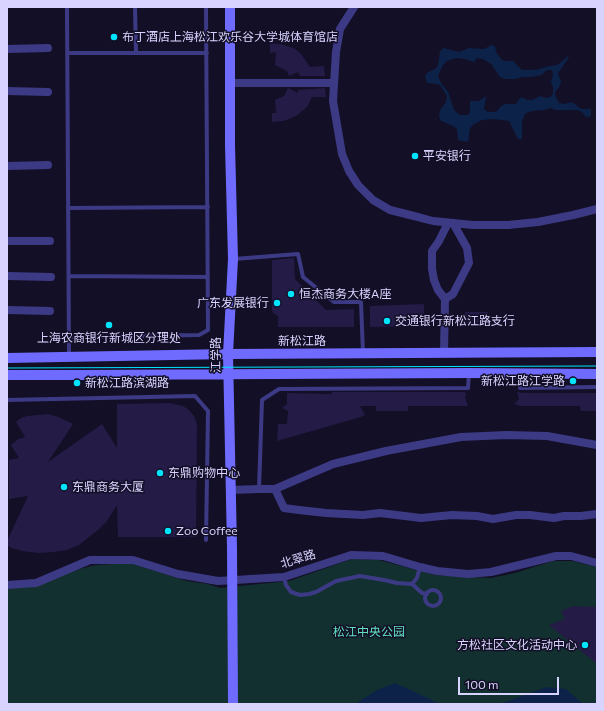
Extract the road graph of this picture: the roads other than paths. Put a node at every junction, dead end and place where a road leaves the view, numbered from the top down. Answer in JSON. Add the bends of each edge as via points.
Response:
{"nodes":[{"id":1,"x":67,"y":7,"type":"edge"},
{"id":2,"x":135,"y":7,"type":"edge"},
{"id":3,"x":206,"y":7,"type":"edge"},
{"id":4,"x":230,"y":7,"type":"edge"},
{"id":5,"x":354,"y":7,"type":"edge"},
{"id":6,"x":48,"y":48,"type":"dead end"},
{"id":7,"x":7,"y":49,"type":"edge"},
{"id":8,"x":68,"y":53,"type":"junction"},
{"id":9,"x":136,"y":53,"type":"junction"},
{"id":10,"x":207,"y":53,"type":"junction"},
{"id":11,"x":230,"y":83,"type":"junction"},
{"id":12,"x":334,"y":83,"type":"junction"},
{"id":13,"x":7,"y":91,"type":"edge"},
{"id":14,"x":48,"y":92,"type":"dead end"},
{"id":15,"x":48,"y":165,"type":"dead end"},
{"id":16,"x":7,"y":166,"type":"edge"},
{"id":17,"x":208,"y":207,"type":"junction"},
{"id":18,"x":68,"y":208,"type":"junction"},
{"id":19,"x":597,"y":209,"type":"edge"},
{"id":20,"x":450,"y":223,"type":"junction"},
{"id":21,"x":7,"y":241,"type":"edge"},
{"id":22,"x":50,"y":241,"type":"dead end"},
{"id":23,"x":233,"y":259,"type":"junction"},
{"id":24,"x":7,"y":276,"type":"edge"},
{"id":25,"x":69,"y":276,"type":"junction"},
{"id":26,"x":51,"y":277,"type":"dead end"},
{"id":27,"x":208,"y":277,"type":"junction"},
{"id":28,"x":445,"y":299,"type":"junction"},
{"id":29,"x":7,"y":310,"type":"edge"},
{"id":30,"x":50,"y":310,"type":"dead end"},
{"id":31,"x":69,"y":337,"type":"junction"},
{"id":32,"x":597,"y":352,"type":"edge"},
{"id":33,"x":363,"y":353,"type":"junction"},
{"id":34,"x":444,"y":353,"type":"junction"},
{"id":35,"x":228,"y":354,"type":"junction"},
{"id":36,"x":69,"y":357,"type":"junction"},
{"id":37,"x":7,"y":358,"type":"edge"},
{"id":38,"x":469,"y":373,"type":"junction"},
{"id":39,"x":520,"y":373,"type":"junction"},
{"id":40,"x":228,"y":374,"type":"junction"},
{"id":41,"x":597,"y":374,"type":"edge"},
{"id":42,"x":7,"y":375,"type":"edge"},
{"id":43,"x":597,"y":387,"type":"edge"},
{"id":44,"x":7,"y":400,"type":"edge"},
{"id":45,"x":597,"y":445,"type":"edge"},
{"id":46,"x":260,"y":489,"type":"junction"},
{"id":47,"x":275,"y":489,"type":"junction"},
{"id":48,"x":231,"y":490,"type":"junction"},
{"id":49,"x":597,"y":514,"type":"edge"},
{"id":50,"x":206,"y":540,"type":"dead end"},
{"id":51,"x":597,"y":563,"type":"edge"},
{"id":52,"x":420,"y":567,"type":"junction"},
{"id":53,"x":284,"y":577,"type":"junction"},
{"id":54,"x":233,"y":580,"type":"junction"},
{"id":55,"x":412,"y":584,"type":"junction"},
{"id":56,"x":7,"y":585,"type":"edge"},
{"id":57,"x":427,"y":594,"type":"dead end"},
{"id":58,"x":233,"y":704,"type":"edge"}],
"edges":[{"from":1,"to":8,"type":"lane"},
{"from":2,"to":9,"type":"lane"},
{"from":3,"to":10,"type":"lane"},
{"from":4,"to":11,"type":"main road","name":"江学路"},
{"from":5,"to":12,"type":"street","via":[[340,29]]},
{"from":6,"to":7,"type":"street"},
{"from":8,"to":9,"type":"lane"},
{"from":8,"to":18,"type":"lane"},
{"from":9,"to":10,"type":"lane"},
{"from":10,"to":17,"type":"lane"},
{"from":11,"to":12,"type":"street"},
{"from":11,"to":23,"type":"main road","name":"江学路"},
{"from":12,"to":20,"type":"street","via":[[333,101],[342,154],[348,170],[358,185],[373,200],[390,210]]},
{"from":13,"to":14,"type":"street"},
{"from":15,"to":16,"type":"street"},
{"from":17,"to":18,"type":"lane"},
{"from":17,"to":27,"type":"lane"},
{"from":18,"to":25,"type":"lane"},
{"from":19,"to":20,"type":"street","via":[[545,221],[515,224],[473,226]]},
{"from":20,"to":28,"type":"street","via":[[432,251],[434,280]]},
{"from":20,"to":28,"type":"street","via":[[467,248],[469,263],[453,294]]},
{"from":21,"to":22,"type":"street"},
{"from":23,"to":33,"type":"lane","via":[[298,254],[303,277],[334,302],[361,302]]},
{"from":23,"to":35,"type":"main road","name":"江学路"},
{"from":24,"to":26,"type":"street"},
{"from":25,"to":27,"type":"lane"},
{"from":25,"to":31,"type":"lane"},
{"from":27,"to":31,"type":"lane","via":[[208,330],[199,335]]},
{"from":28,"to":34,"type":"street"},
{"from":29,"to":30,"type":"street"},
{"from":31,"to":36,"type":"lane"},
{"from":32,"to":34,"type":"main road","name":"新松江路"},
{"from":33,"to":34,"type":"main road","name":"新松江路"},
{"from":33,"to":35,"type":"main road","name":"新松江路"},
{"from":35,"to":36,"type":"main road","name":"新松江路"},
{"from":35,"to":40,"type":"main road","name":"江学路"},
{"from":36,"to":37,"type":"main road","name":"新松江路"},
{"from":38,"to":39,"type":"main road"},
{"from":38,"to":40,"type":"main road"},
{"from":38,"to":46,"type":"lane","via":[[468,388],[279,389],[262,400]]},
{"from":39,"to":41,"type":"main road"},
{"from":39,"to":43,"type":"lane","via":[[520,388]]},
{"from":40,"to":42,"type":"main road"},
{"from":40,"to":48,"type":"main road","name":"江学路"},
{"from":44,"to":50,"type":"lane","via":[[195,396],[208,411]]},
{"from":45,"to":47,"type":"street","via":[[547,436],[461,438],[386,451],[333,464]]},
{"from":46,"to":47,"type":"street"},
{"from":46,"to":48,"type":"street"},
{"from":47,"to":49,"type":"street","via":[[284,508],[339,514],[380,513],[420,518],[452,515],[493,518],[530,515],[554,518]]},
{"from":48,"to":54,"type":"main road","name":"江学路"},
{"from":51,"to":52,"type":"street","name":"北翠路","via":[[571,556],[556,556],[491,572],[468,574]]},
{"from":52,"to":53,"type":"street","name":"北翠路","via":[[383,556],[351,555]]},
{"from":52,"to":55,"type":"lane"},
{"from":53,"to":54,"type":"street","name":"北翠路"},
{"from":53,"to":55,"type":"lane","via":[[291,592],[300,595],[316,592],[336,581],[360,576]]},
{"from":54,"to":56,"type":"street","name":"北翠路","via":[[218,582],[178,574],[133,560],[90,560],[36,583]]},
{"from":54,"to":58,"type":"main road","name":"江学路"},
{"from":55,"to":57,"type":"lane"}]}
